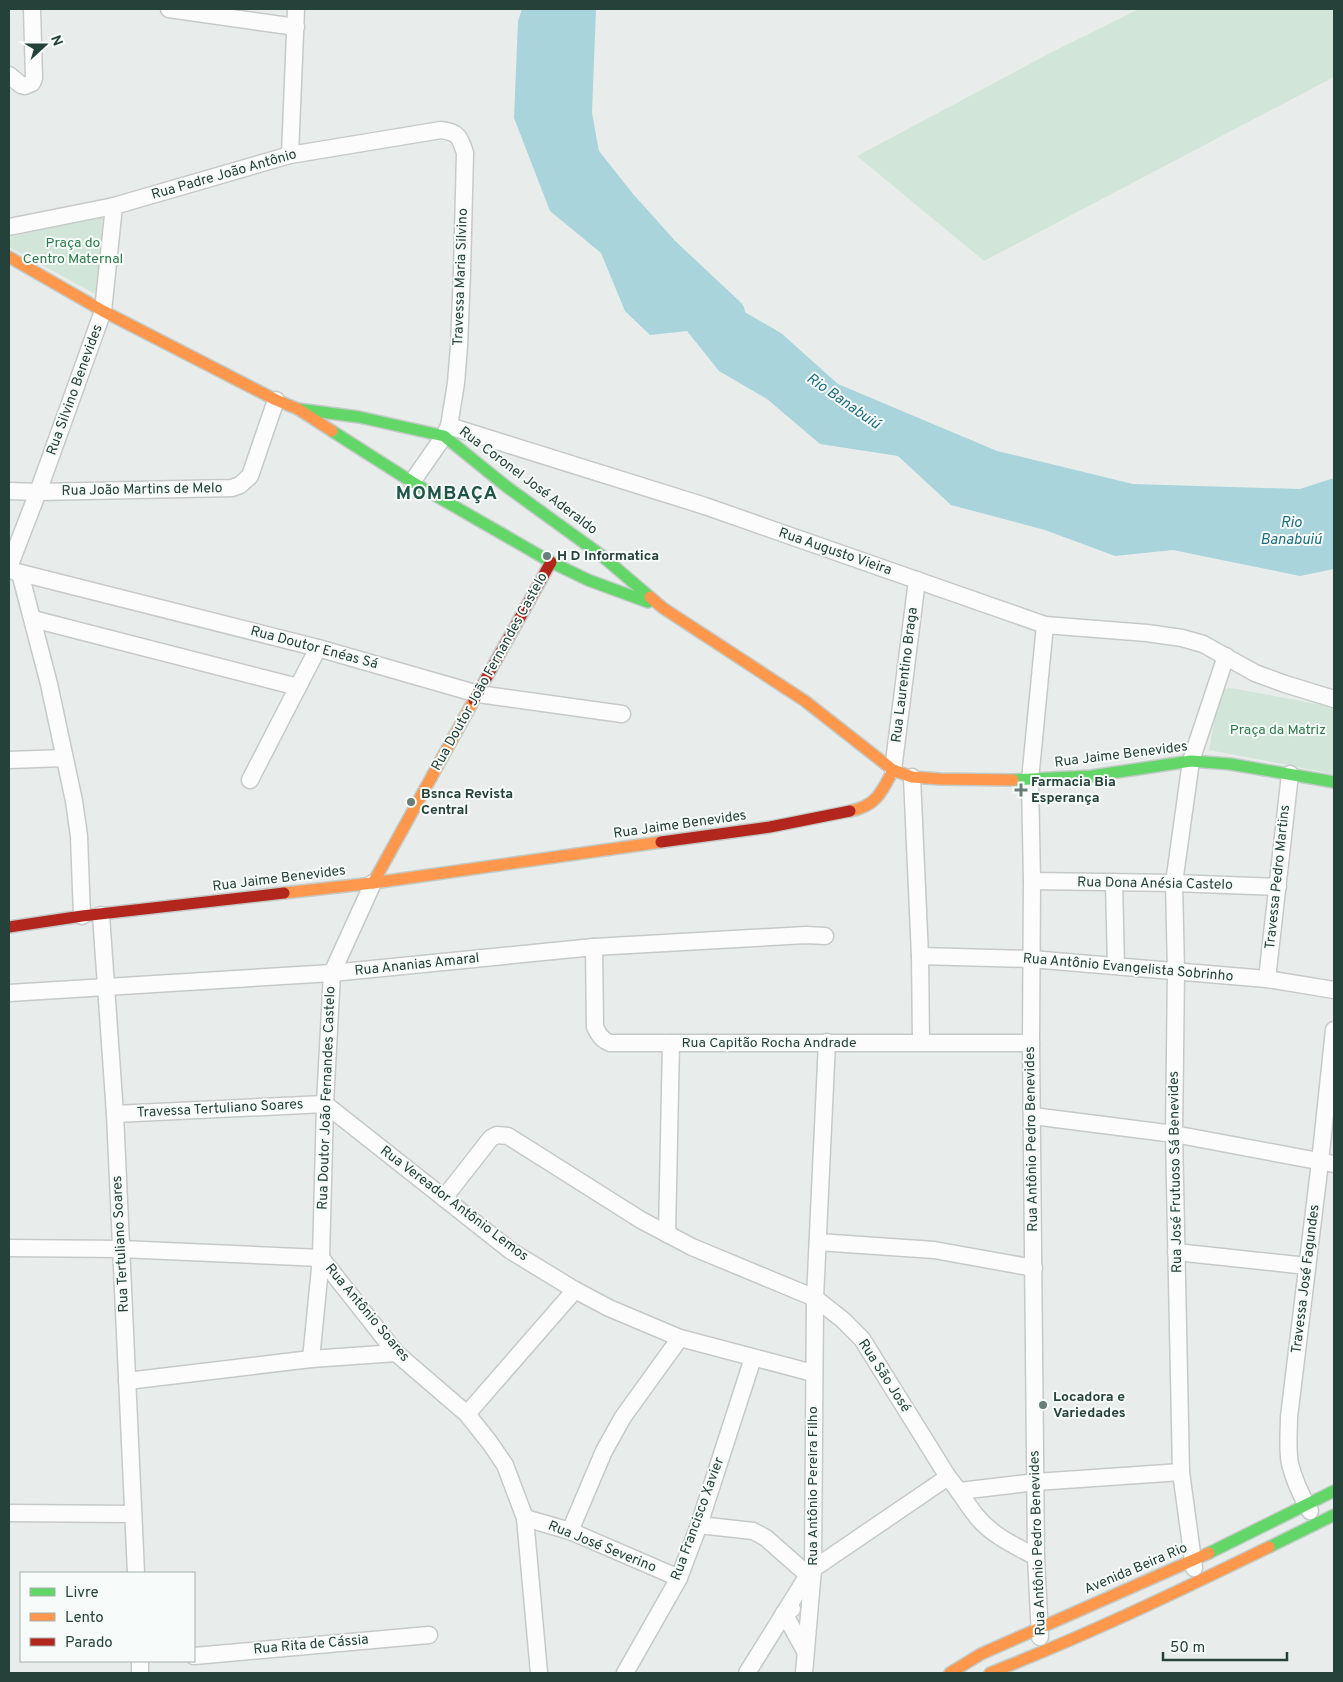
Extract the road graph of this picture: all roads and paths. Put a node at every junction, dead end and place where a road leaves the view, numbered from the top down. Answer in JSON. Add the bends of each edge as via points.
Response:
{"nodes":[{"id":1,"x":32,"y":9,"type":"edge"},
{"id":2,"x":169,"y":9,"type":"edge"},
{"id":3,"x":296,"y":9,"type":"edge"},
{"id":4,"x":296,"y":27,"type":"junction"},
{"id":5,"x":9,"y":74,"type":"edge"},
{"id":6,"x":440,"y":130,"type":"joint"},
{"id":7,"x":290,"y":155,"type":"junction"},
{"id":8,"x":114,"y":206,"type":"junction"},
{"id":9,"x":9,"y":227,"type":"edge"},
{"id":10,"x":9,"y":256,"type":"edge"},
{"id":11,"x":103,"y":311,"type":"junction"},
{"id":12,"x":276,"y":400,"type":"junction"},
{"id":13,"x":298,"y":409,"type":"junction"},
{"id":14,"x":447,"y":431,"type":"junction"},
{"id":15,"x":412,"y":482,"type":"junction"},
{"id":16,"x":9,"y":491,"type":"edge"},
{"id":17,"x":38,"y":492,"type":"junction"},
{"id":18,"x":551,"y":562,"type":"junction"},
{"id":19,"x":13,"y":570,"type":"edge"},
{"id":20,"x":917,"y":580,"type":"junction"},
{"id":21,"x":663,"y":608,"type":"junction"},
{"id":22,"x":33,"y":619,"type":"junction"},
{"id":23,"x":1046,"y":625,"type":"junction"},
{"id":24,"x":318,"y":648,"type":"junction"},
{"id":25,"x":1226,"y":656,"type":"junction"},
{"id":26,"x":298,"y":687,"type":"junction"},
{"id":27,"x":478,"y":694,"type":"junction"},
{"id":28,"x":1334,"y":699,"type":"edge"},
{"id":29,"x":622,"y":714,"type":"dead end"},
{"id":30,"x":64,"y":758,"type":"junction"},
{"id":31,"x":9,"y":760,"type":"edge"},
{"id":32,"x":1192,"y":762,"type":"junction"},
{"id":33,"x":893,"y":770,"type":"junction"},
{"id":34,"x":1290,"y":774,"type":"junction"},
{"id":35,"x":912,"y":777,"type":"junction"},
{"id":36,"x":250,"y":780,"type":"dead end"},
{"id":37,"x":1030,"y":780,"type":"junction"},
{"id":38,"x":1334,"y":782,"type":"edge"},
{"id":39,"x":1032,"y":881,"type":"junction"},
{"id":40,"x":1114,"y":882,"type":"junction"},
{"id":41,"x":373,"y":883,"type":"junction"},
{"id":42,"x":1174,"y":883,"type":"junction"},
{"id":43,"x":1278,"y":887,"type":"junction"},
{"id":44,"x":101,"y":915,"type":"junction"},
{"id":45,"x":82,"y":916,"type":"junction"},
{"id":46,"x":9,"y":927,"type":"edge"},
{"id":47,"x":826,"y":936,"type":"dead end"},
{"id":48,"x":594,"y":948,"type":"junction"},
{"id":49,"x":920,"y":956,"type":"junction"},
{"id":50,"x":1031,"y":959,"type":"junction"},
{"id":51,"x":1116,"y":966,"type":"junction"},
{"id":52,"x":1176,"y":971,"type":"junction"},
{"id":53,"x":332,"y":973,"type":"junction"},
{"id":54,"x":1267,"y":979,"type":"junction"},
{"id":55,"x":107,"y":986,"type":"junction"},
{"id":56,"x":1334,"y":990,"type":"edge"},
{"id":57,"x":9,"y":993,"type":"edge"},
{"id":58,"x":1334,"y":1030,"type":"edge"},
{"id":59,"x":827,"y":1042,"type":"junction"},
{"id":60,"x":921,"y":1042,"type":"junction"},
{"id":61,"x":671,"y":1043,"type":"junction"},
{"id":62,"x":1031,"y":1043,"type":"junction"},
{"id":63,"x":326,"y":1104,"type":"junction"},
{"id":64,"x":114,"y":1114,"type":"junction"},
{"id":65,"x":1032,"y":1116,"type":"junction"},
{"id":66,"x":1174,"y":1134,"type":"junction"},
{"id":67,"x":1327,"y":1163,"type":"edge"},
{"id":68,"x":444,"y":1198,"type":"junction"},
{"id":69,"x":667,"y":1234,"type":"junction"},
{"id":70,"x":818,"y":1242,"type":"junction"},
{"id":71,"x":9,"y":1248,"type":"edge"},
{"id":72,"x":121,"y":1248,"type":"junction"},
{"id":73,"x":1176,"y":1252,"type":"junction"},
{"id":74,"x":321,"y":1258,"type":"junction"},
{"id":75,"x":1308,"y":1266,"type":"junction"},
{"id":76,"x":1034,"y":1268,"type":"junction"},
{"id":77,"x":574,"y":1290,"type":"junction"},
{"id":78,"x":815,"y":1298,"type":"junction"},
{"id":79,"x":680,"y":1338,"type":"junction"},
{"id":80,"x":396,"y":1352,"type":"junction"},
{"id":81,"x":753,"y":1358,"type":"junction"},
{"id":82,"x":311,"y":1359,"type":"junction"},
{"id":83,"x":814,"y":1373,"type":"junction"},
{"id":84,"x":127,"y":1381,"type":"junction"},
{"id":85,"x":467,"y":1414,"type":"junction"},
{"id":86,"x":1181,"y":1472,"type":"junction"},
{"id":87,"x":948,"y":1477,"type":"junction"},
{"id":88,"x":1036,"y":1482,"type":"junction"},
{"id":89,"x":960,"y":1491,"type":"junction"},
{"id":90,"x":1334,"y":1491,"type":"edge"},
{"id":91,"x":1306,"y":1505,"type":"junction"},
{"id":92,"x":9,"y":1513,"type":"edge"},
{"id":93,"x":133,"y":1514,"type":"junction"},
{"id":94,"x":1334,"y":1515,"type":"edge"},
{"id":95,"x":525,"y":1518,"type":"junction"},
{"id":96,"x":1317,"y":1523,"type":"junction"},
{"id":97,"x":699,"y":1525,"type":"junction"},
{"id":98,"x":570,"y":1531,"type":"junction"},
{"id":99,"x":1036,"y":1557,"type":"junction"},
{"id":100,"x":1192,"y":1562,"type":"junction"},
{"id":101,"x":136,"y":1572,"type":"edge"},
{"id":102,"x":810,"y":1572,"type":"junction"},
{"id":103,"x":679,"y":1578,"type":"junction"},
{"id":104,"x":1196,"y":1583,"type":"junction"},
{"id":105,"x":810,"y":1600,"type":"junction"},
{"id":106,"x":784,"y":1613,"type":"junction"},
{"id":107,"x":1039,"y":1628,"type":"junction"},
{"id":108,"x":429,"y":1634,"type":"dead end"},
{"id":109,"x":805,"y":1651,"type":"junction"},
{"id":110,"x":1042,"y":1653,"type":"junction"},
{"id":111,"x":195,"y":1656,"type":"edge"},
{"id":112,"x":539,"y":1673,"type":"edge"},
{"id":113,"x":626,"y":1673,"type":"edge"},
{"id":114,"x":747,"y":1673,"type":"edge"},
{"id":115,"x":804,"y":1673,"type":"edge"},
{"id":116,"x":950,"y":1673,"type":"edge"},
{"id":117,"x":990,"y":1673,"type":"edge"}],
"edges":[{"from":1,"to":5,"type":"street","via":[[35,72],[32,83],[21,85]]},
{"from":2,"to":4,"type":"street"},
{"from":3,"to":4,"type":"street"},
{"from":4,"to":7,"type":"street"},
{"from":6,"to":7,"type":"street","name":"Rua Padre João Antônio"},
{"from":6,"to":14,"type":"street","name":"Travessa Maria Silvino","via":[[457,136],[465,153],[459,346]]},
{"from":7,"to":8,"type":"street","name":"Rua Padre João Antônio"},
{"from":8,"to":9,"type":"street","name":"Rua Padre João Antônio"},
{"from":8,"to":11,"type":"street","name":"Rua Silvino Benevides"},
{"from":10,"to":11,"type":"main road","name":"Rua Coronel José Aderaldo"},
{"from":11,"to":12,"type":"main road","name":"Rua Coronel José Aderaldo"},
{"from":11,"to":17,"type":"street","name":"Rua Silvino Benevides"},
{"from":12,"to":13,"type":"main road","name":"Rua Coronel José Aderaldo"},
{"from":12,"to":17,"type":"street","name":"Rua João Martins de Melo","via":[[250,476],[240,485],[232,488]]},
{"from":13,"to":14,"type":"main road","name":"Rua Coronel José Aderaldo"},
{"from":13,"to":15,"type":"main road","name":"Rua Coronel José Aderaldo"},
{"from":14,"to":15,"type":"street"},
{"from":14,"to":20,"type":"street","name":"Rua Augusto Vieira","via":[[705,506]]},
{"from":14,"to":21,"type":"main road","name":"Rua Coronel José Aderaldo","via":[[506,487],[601,555]]},
{"from":15,"to":18,"type":"main road","name":"Rua Coronel José Aderaldo"},
{"from":16,"to":17,"type":"street","name":"Rua João Martins de Melo"},
{"from":17,"to":19,"type":"street","name":"Rua Silvino Benevides"},
{"from":18,"to":21,"type":"main road","name":"Rua Coronel José Aderaldo","via":[[588,580]]},
{"from":18,"to":27,"type":"main road","name":"Rua Doutor João Fernandes Castelo"},
{"from":19,"to":22,"type":"street"},
{"from":19,"to":24,"type":"street","name":"Rua Doutor Enéas Sá"},
{"from":20,"to":23,"type":"street","name":"Rua Augusto Vieira"},
{"from":20,"to":33,"type":"street","name":"Rua Laurentino Braga"},
{"from":21,"to":33,"type":"main road","name":"Rua Coronel José Aderaldo","via":[[805,701]]},
{"from":22,"to":26,"type":"street"},
{"from":22,"to":30,"type":"street"},
{"from":23,"to":25,"type":"street","name":"Rua Augusto Vieira","via":[[1182,638]]},
{"from":23,"to":37,"type":"street","name":"Rua Antônio Pedro Benevides"},
{"from":24,"to":26,"type":"street"},
{"from":24,"to":27,"type":"street","name":"Rua Doutor Enéas Sá"},
{"from":25,"to":28,"type":"street","name":"Rua Augusto Vieira","via":[[1285,684]]},
{"from":25,"to":32,"type":"street","name":"Rua José Frutuoso Sá Benevides"},
{"from":26,"to":36,"type":"street"},
{"from":27,"to":29,"type":"street","name":"Rua Doutor Enéas Sá"},
{"from":27,"to":41,"type":"main road","name":"Rua Doutor João Fernandes Castelo"},
{"from":30,"to":31,"type":"street"},
{"from":30,"to":45,"type":"street","via":[[78,836]]},
{"from":32,"to":34,"type":"main road","name":"Rua Jaime Benevides","via":[[1230,764]]},
{"from":32,"to":37,"type":"main road","name":"Rua Jaime Benevides","via":[[1091,776]]},
{"from":32,"to":42,"type":"street","name":"Rua José Frutuoso Sá Benevides"},
{"from":33,"to":35,"type":"main road","name":"Rua Jaime Benevides"},
{"from":33,"to":41,"type":"main road","name":"Rua Jaime Benevides","via":[[881,794],[871,804],[857,810],[770,827]]},
{"from":34,"to":38,"type":"main road","name":"Rua Jaime Benevides"},
{"from":34,"to":43,"type":"street","name":"Travessa Pedro Martins"},
{"from":35,"to":37,"type":"main road","name":"Rua Jaime Benevides"},
{"from":35,"to":49,"type":"street"},
{"from":37,"to":39,"type":"street","name":"Rua Antônio Pedro Benevides"},
{"from":39,"to":40,"type":"street","name":"Rua Dona Anésia Castelo"},
{"from":39,"to":50,"type":"street","name":"Rua Antônio Pedro Benevides"},
{"from":40,"to":42,"type":"street","name":"Rua Dona Anésia Castelo"},
{"from":40,"to":51,"type":"street"},
{"from":41,"to":44,"type":"main road","name":"Rua Jaime Benevides"},
{"from":41,"to":53,"type":"street","name":"Rua Doutor João Fernandes Castelo"},
{"from":42,"to":43,"type":"street","name":"Rua Dona Anésia Castelo"},
{"from":42,"to":52,"type":"street","name":"Rua José Frutuoso Sá Benevides"},
{"from":43,"to":54,"type":"street","name":"Travessa Pedro Martins"},
{"from":44,"to":45,"type":"main road","name":"Rua Jaime Benevides"},
{"from":44,"to":55,"type":"street","name":"Rua Tertuliano Soares"},
{"from":45,"to":46,"type":"main road","name":"Rua Jaime Benevides"},
{"from":47,"to":48,"type":"street","name":"Rua Ananias Amaral"},
{"from":48,"to":53,"type":"street","name":"Rua Ananias Amaral"},
{"from":48,"to":61,"type":"street","name":"Rua Capitão Rocha Andrade","via":[[595,1027],[598,1034],[610,1043]]},
{"from":49,"to":50,"type":"street","name":"Rua Antônio Evangelista Sobrinho"},
{"from":49,"to":60,"type":"street"},
{"from":50,"to":51,"type":"street","name":"Rua Antônio Evangelista Sobrinho"},
{"from":50,"to":62,"type":"street","name":"Rua Antônio Pedro Benevides"},
{"from":51,"to":52,"type":"street","name":"Rua Antônio Evangelista Sobrinho"},
{"from":52,"to":54,"type":"street","name":"Rua Antônio Evangelista Sobrinho"},
{"from":52,"to":66,"type":"street","name":"Rua José Frutuoso Sá Benevides"},
{"from":53,"to":55,"type":"street","name":"Rua Ananias Amaral"},
{"from":53,"to":63,"type":"street","name":"Rua Doutor João Fernandes Castelo"},
{"from":54,"to":56,"type":"street","name":"Rua Antônio Evangelista Sobrinho"},
{"from":55,"to":57,"type":"street","name":"Rua Ananias Amaral"},
{"from":55,"to":64,"type":"street","name":"Rua Tertuliano Soares"},
{"from":58,"to":67,"type":"street","name":"Travessa José Fagundes"},
{"from":59,"to":60,"type":"street","name":"Rua Capitão Rocha Andrade"},
{"from":59,"to":61,"type":"street","name":"Rua Capitão Rocha Andrade"},
{"from":59,"to":70,"type":"street"},
{"from":60,"to":62,"type":"street","name":"Rua Capitão Rocha Andrade"},
{"from":61,"to":69,"type":"street"},
{"from":62,"to":65,"type":"street","name":"Rua Antônio Pedro Benevides"},
{"from":63,"to":64,"type":"street","name":"Travessa Tertuliano Soares"},
{"from":63,"to":68,"type":"street","name":"Rua Vereador Antônio Lemos"},
{"from":63,"to":74,"type":"street","name":"Rua Doutor João Fernandes Castelo"},
{"from":64,"to":72,"type":"street","name":"Rua Tertuliano Soares"},
{"from":65,"to":66,"type":"street"},
{"from":65,"to":76,"type":"street","name":"Rua Antônio Pedro Benevides"},
{"from":66,"to":67,"type":"street"},
{"from":66,"to":73,"type":"street","name":"Rua José Frutuoso Sá Benevides"},
{"from":67,"to":75,"type":"street","name":"Travessa José Fagundes"},
{"from":68,"to":69,"type":"street","name":"Rua São José","via":[[490,1138],[508,1136]]},
{"from":68,"to":77,"type":"street","name":"Rua Vereador Antônio Lemos","via":[[511,1250]]},
{"from":69,"to":78,"type":"street","name":"Rua São José"},
{"from":70,"to":76,"type":"street","via":[[934,1250]]},
{"from":70,"to":78,"type":"street"},
{"from":71,"to":72,"type":"street","name":"Rua Antônio Soares"},
{"from":72,"to":74,"type":"street","name":"Rua Antônio Soares"},
{"from":72,"to":84,"type":"street","name":"Rua Tertuliano Soares"},
{"from":73,"to":75,"type":"street"},
{"from":73,"to":86,"type":"street","name":"Rua José Frutuoso Sá Benevides"},
{"from":74,"to":80,"type":"street","name":"Rua Antônio Soares"},
{"from":74,"to":82,"type":"street","name":"Rua Doutor João Fernandes Castelo"},
{"from":75,"to":91,"type":"street","name":"Travessa José Fagundes","via":[[1288,1446],[1290,1464]]},
{"from":76,"to":88,"type":"street","name":"Rua Antônio Pedro Benevides"},
{"from":77,"to":79,"type":"street","name":"Rua Vereador Antônio Lemos"},
{"from":77,"to":85,"type":"street"},
{"from":78,"to":83,"type":"street","name":"Rua Antônio Pereira Filho"},
{"from":78,"to":87,"type":"street","name":"Rua São José","via":[[862,1339]]},
{"from":79,"to":81,"type":"street","name":"Rua Vereador Antônio Lemos"},
{"from":79,"to":98,"type":"street","via":[[623,1417],[604,1451]]},
{"from":80,"to":82,"type":"street"},
{"from":80,"to":85,"type":"street","name":"Rua Antônio Soares"},
{"from":81,"to":83,"type":"street","name":"Rua Vereador Antônio Lemos"},
{"from":81,"to":97,"type":"street","name":"Rua Francisco Xavier"},
{"from":82,"to":84,"type":"street"},
{"from":83,"to":102,"type":"street","name":"Rua Antônio Pereira Filho"},
{"from":84,"to":93,"type":"street","name":"Rua Tertuliano Soares"},
{"from":85,"to":95,"type":"street","name":"Rua Antônio Soares","via":[[505,1465]]},
{"from":86,"to":88,"type":"street"},
{"from":86,"to":100,"type":"street","name":"Rua José Frutuoso Sá Benevides"},
{"from":87,"to":89,"type":"street","name":"Rua São José"},
{"from":87,"to":102,"type":"street"},
{"from":88,"to":89,"type":"street"},
{"from":88,"to":99,"type":"street","name":"Rua Antônio Pedro Benevides"},
{"from":89,"to":99,"type":"street","name":"Rua São José","via":[[987,1528]]},
{"from":90,"to":91,"type":"main road","name":"Avenida Beira Rio"},
{"from":91,"to":96,"type":"street","name":"Travessa José Fagundes"},
{"from":91,"to":100,"type":"main road","name":"Avenida Beira Rio"},
{"from":92,"to":93,"type":"street"},
{"from":93,"to":101,"type":"street","name":"Rua Tertuliano Soares"},
{"from":94,"to":96,"type":"main road"},
{"from":95,"to":98,"type":"street","name":"Rua José Severino"},
{"from":95,"to":112,"type":"street","name":"Rua Antônio Soares"},
{"from":96,"to":104,"type":"main road"},
{"from":97,"to":102,"type":"street","via":[[753,1531]]},
{"from":97,"to":103,"type":"street","name":"Rua Francisco Xavier"},
{"from":98,"to":103,"type":"street","name":"Rua José Severino"},
{"from":99,"to":107,"type":"street","name":"Rua Antônio Pedro Benevides"},
{"from":100,"to":104,"type":"street","name":"Rua José Frutuoso Sá Benevides"},
{"from":100,"to":107,"type":"main road","name":"Avenida Beira Rio"},
{"from":102,"to":105,"type":"street","name":"Rua Antônio Pereira Filho"},
{"from":102,"to":106,"type":"street"},
{"from":103,"to":113,"type":"street","name":"Rua Francisco Xavier"},
{"from":104,"to":110,"type":"main road"},
{"from":105,"to":106,"type":"street"},
{"from":105,"to":109,"type":"street","name":"Rua Antônio Pereira Filho"},
{"from":106,"to":109,"type":"street"},
{"from":106,"to":114,"type":"street"},
{"from":107,"to":110,"type":"street","name":"Rua Antônio Pedro Benevides"},
{"from":107,"to":116,"type":"main road","name":"Avenida Beira Rio","via":[[982,1654]]},
{"from":108,"to":111,"type":"street","name":"Rua Rita de Cássia"},
{"from":109,"to":115,"type":"street","name":"Rua Antônio Pereira Filho"},
{"from":110,"to":117,"type":"main road"}]}
